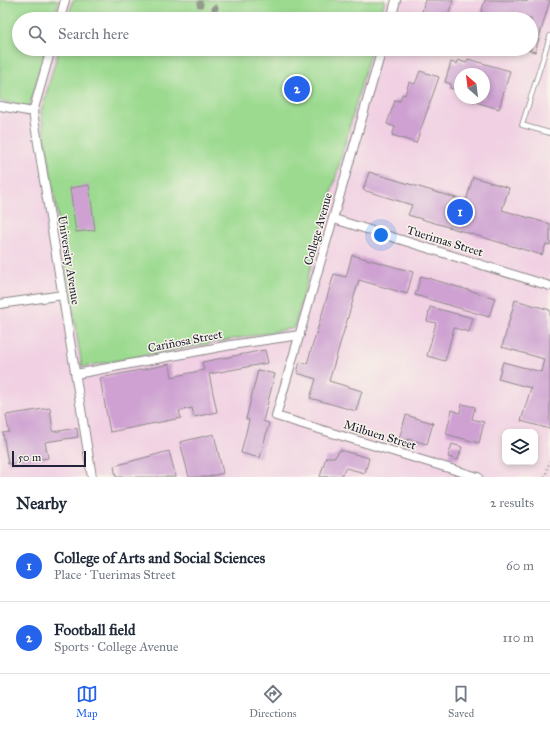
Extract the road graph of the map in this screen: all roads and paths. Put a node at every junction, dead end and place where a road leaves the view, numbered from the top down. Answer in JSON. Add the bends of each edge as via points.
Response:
{"nodes":[{"id":1,"x":65,"y":0,"type":"edge"},
{"id":2,"x":396,"y":0,"type":"edge"},
{"id":3,"x":62,"y":12,"type":"edge"},
{"id":4,"x":393,"y":12,"type":"edge"},
{"id":5,"x":550,"y":36,"type":"edge"},
{"id":6,"x":49,"y":56,"type":"edge"},
{"id":7,"x":380,"y":56,"type":"edge"},
{"id":8,"x":0,"y":106,"type":"edge"},
{"id":9,"x":33,"y":112,"type":"junction"},
{"id":10,"x":550,"y":133,"type":"edge"},
{"id":11,"x":334,"y":219,"type":"junction"},
{"id":12,"x":550,"y":286,"type":"edge"},
{"id":13,"x":63,"y":295,"type":"junction"},
{"id":14,"x":0,"y":304,"type":"edge"},
{"id":15,"x":300,"y":335,"type":"junction"},
{"id":16,"x":76,"y":374,"type":"junction"},
{"id":17,"x":276,"y":416,"type":"joint"},
{"id":18,"x":550,"y":460,"type":"edge"},
{"id":19,"x":92,"y":477,"type":"edge"},
{"id":20,"x":478,"y":477,"type":"edge"},
{"id":21,"x":545,"y":477,"type":"edge"}],
"edges":[{"from":1,"to":3,"type":"street"},
{"from":2,"to":4,"type":"street"},
{"from":5,"to":10,"type":"lane","via":[[522,125]]},
{"from":6,"to":9,"type":"street","name":"University Avenue"},
{"from":7,"to":11,"type":"street","name":"College Avenue"},
{"from":8,"to":9,"type":"street"},
{"from":9,"to":13,"type":"street","name":"University Avenue"},
{"from":11,"to":12,"type":"street","name":"Tuerimas Street"},
{"from":11,"to":15,"type":"street","name":"College Avenue"},
{"from":13,"to":14,"type":"street"},
{"from":13,"to":16,"type":"street","name":"University Avenue"},
{"from":15,"to":16,"type":"street","name":"Cariñosa Street"},
{"from":15,"to":17,"type":"street","name":"College Avenue"},
{"from":16,"to":19,"type":"street","name":"University Avenue"},
{"from":17,"to":20,"type":"street","name":"Milbuen Street"},
{"from":18,"to":21,"type":"path"}]}
